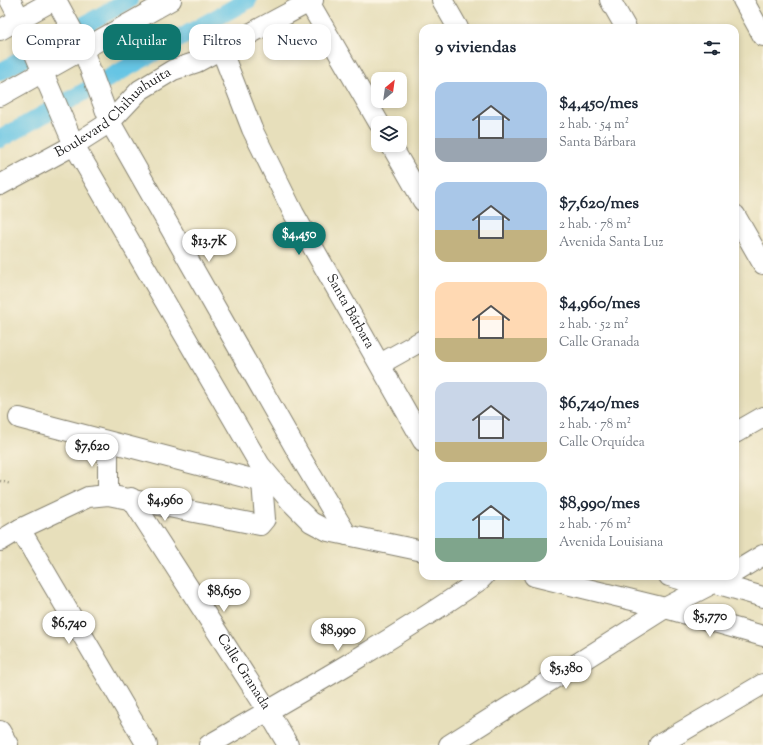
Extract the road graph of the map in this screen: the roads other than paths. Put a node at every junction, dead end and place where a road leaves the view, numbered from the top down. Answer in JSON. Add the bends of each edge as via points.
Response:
{"nodes":[{"id":1,"x":10,"y":0,"type":"edge"},
{"id":2,"x":55,"y":0,"type":"edge"},
{"id":3,"x":171,"y":0,"type":"edge"},
{"id":4,"x":442,"y":0,"type":"edge"},
{"id":5,"x":610,"y":0,"type":"edge"},
{"id":6,"x":743,"y":0,"type":"edge"},
{"id":7,"x":311,"y":1,"type":"edge"},
{"id":8,"x":20,"y":19,"type":"junction"},
{"id":9,"x":68,"y":24,"type":"edge"},
{"id":10,"x":456,"y":24,"type":"edge"},
{"id":11,"x":624,"y":24,"type":"edge"},
{"id":12,"x":0,"y":30,"type":"edge"},
{"id":13,"x":255,"y":31,"type":"edge"},
{"id":14,"x":763,"y":36,"type":"edge"},
{"id":15,"x":95,"y":43,"type":"edge"},
{"id":16,"x":65,"y":60,"type":"edge"},
{"id":17,"x":87,"y":60,"type":"edge"},
{"id":18,"x":201,"y":60,"type":"edge"},
{"id":19,"x":225,"y":60,"type":"edge"},
{"id":20,"x":43,"y":72,"type":"junction"},
{"id":21,"x":0,"y":96,"type":"edge"},
{"id":22,"x":375,"y":116,"type":"edge"},
{"id":23,"x":110,"y":122,"type":"junction"},
{"id":24,"x":74,"y":145,"type":"junction"},
{"id":25,"x":395,"y":152,"type":"edge"},
{"id":26,"x":0,"y":185,"type":"edge"},
{"id":27,"x":419,"y":193,"type":"edge"},
{"id":28,"x":739,"y":222,"type":"edge"},
{"id":29,"x":763,"y":264,"type":"edge"},
{"id":30,"x":419,"y":342,"type":"edge"},
{"id":31,"x":380,"y":364,"type":"junction"},
{"id":32,"x":763,"y":417,"type":"edge"},
{"id":33,"x":19,"y":418,"type":"dead end"},
{"id":34,"x":739,"y":431,"type":"edge"},
{"id":35,"x":419,"y":434,"type":"edge"},
{"id":36,"x":108,"y":442,"type":"junction"},
{"id":37,"x":269,"y":484,"type":"junction"},
{"id":38,"x":108,"y":495,"type":"junction"},
{"id":39,"x":131,"y":498,"type":"junction"},
{"id":40,"x":20,"y":529,"type":"junction"},
{"id":41,"x":347,"y":535,"type":"junction"},
{"id":42,"x":0,"y":541,"type":"edge"},
{"id":43,"x":419,"y":550,"type":"edge"},
{"id":44,"x":763,"y":555,"type":"edge"},
{"id":45,"x":739,"y":570,"type":"edge"},
{"id":46,"x":480,"y":580,"type":"edge"},
{"id":47,"x":550,"y":580,"type":"edge"},
{"id":48,"x":683,"y":580,"type":"edge"},
{"id":49,"x":721,"y":580,"type":"edge"},
{"id":50,"x":763,"y":597,"type":"edge"},
{"id":51,"x":665,"y":608,"type":"junction"},
{"id":52,"x":763,"y":636,"type":"edge"},
{"id":53,"x":763,"y":684,"type":"edge"},
{"id":54,"x":268,"y":711,"type":"junction"},
{"id":55,"x":0,"y":731,"type":"edge"},
{"id":56,"x":8,"y":745,"type":"edge"},
{"id":57,"x":146,"y":745,"type":"edge"},
{"id":58,"x":209,"y":745,"type":"edge"},
{"id":59,"x":288,"y":745,"type":"edge"},
{"id":60,"x":449,"y":745,"type":"edge"},
{"id":61,"x":659,"y":745,"type":"edge"}],
"edges":[{"from":1,"to":8,"type":"street"},
{"from":2,"to":8,"type":"street"},
{"from":2,"to":9,"type":"street"},
{"from":3,"to":15,"type":"street"},
{"from":4,"to":10,"type":"street"},
{"from":5,"to":11,"type":"street"},
{"from":6,"to":14,"type":"street"},
{"from":7,"to":13,"type":"street","name":"Boulevard Chihuahuita"},
{"from":7,"to":22,"type":"street"},
{"from":8,"to":12,"type":"street"},
{"from":8,"to":20,"type":"street"},
{"from":16,"to":20,"type":"street"},
{"from":17,"to":23,"type":"street"},
{"from":18,"to":23,"type":"street","name":"Boulevard Chihuahuita","via":[[173,70],[140,90]]},
{"from":19,"to":31,"type":"street","name":"Santa Bárbara","via":[[252,129],[294,214]]},
{"from":20,"to":21,"type":"street"},
{"from":20,"to":24,"type":"street"},
{"from":23,"to":24,"type":"street","name":"Boulevard Chihuahuita"},
{"from":23,"to":41,"type":"street"},
{"from":24,"to":26,"type":"street","name":"Boulevard Chihuahuita"},
{"from":24,"to":37,"type":"street"},
{"from":25,"to":27,"type":"street"},
{"from":28,"to":29,"type":"street"},
{"from":30,"to":31,"type":"street"},
{"from":31,"to":35,"type":"street","name":"Santa Bárbara"},
{"from":32,"to":34,"type":"street"},
{"from":33,"to":36,"type":"street"},
{"from":36,"to":37,"type":"street"},
{"from":36,"to":38,"type":"street"},
{"from":37,"to":39,"type":"street","via":[[265,519],[260,525]]},
{"from":37,"to":41,"type":"street","via":[[311,522],[328,531]]},
{"from":38,"to":39,"type":"street"},
{"from":38,"to":40,"type":"street","via":[[88,498]]},
{"from":39,"to":54,"type":"street","name":"Calle Granada"},
{"from":40,"to":42,"type":"street"},
{"from":40,"to":57,"type":"street"},
{"from":41,"to":43,"type":"street"},
{"from":44,"to":45,"type":"street"},
{"from":46,"to":54,"type":"street","via":[[378,647]]},
{"from":47,"to":51,"type":"street"},
{"from":48,"to":49,"type":"street","via":[[694,583]]},
{"from":49,"to":50,"type":"street"},
{"from":49,"to":51,"type":"street"},
{"from":51,"to":52,"type":"street"},
{"from":51,"to":60,"type":"street"},
{"from":53,"to":61,"type":"street"},
{"from":54,"to":58,"type":"street"},
{"from":54,"to":59,"type":"street","name":"Calle Granada"},
{"from":55,"to":56,"type":"street"}]}
